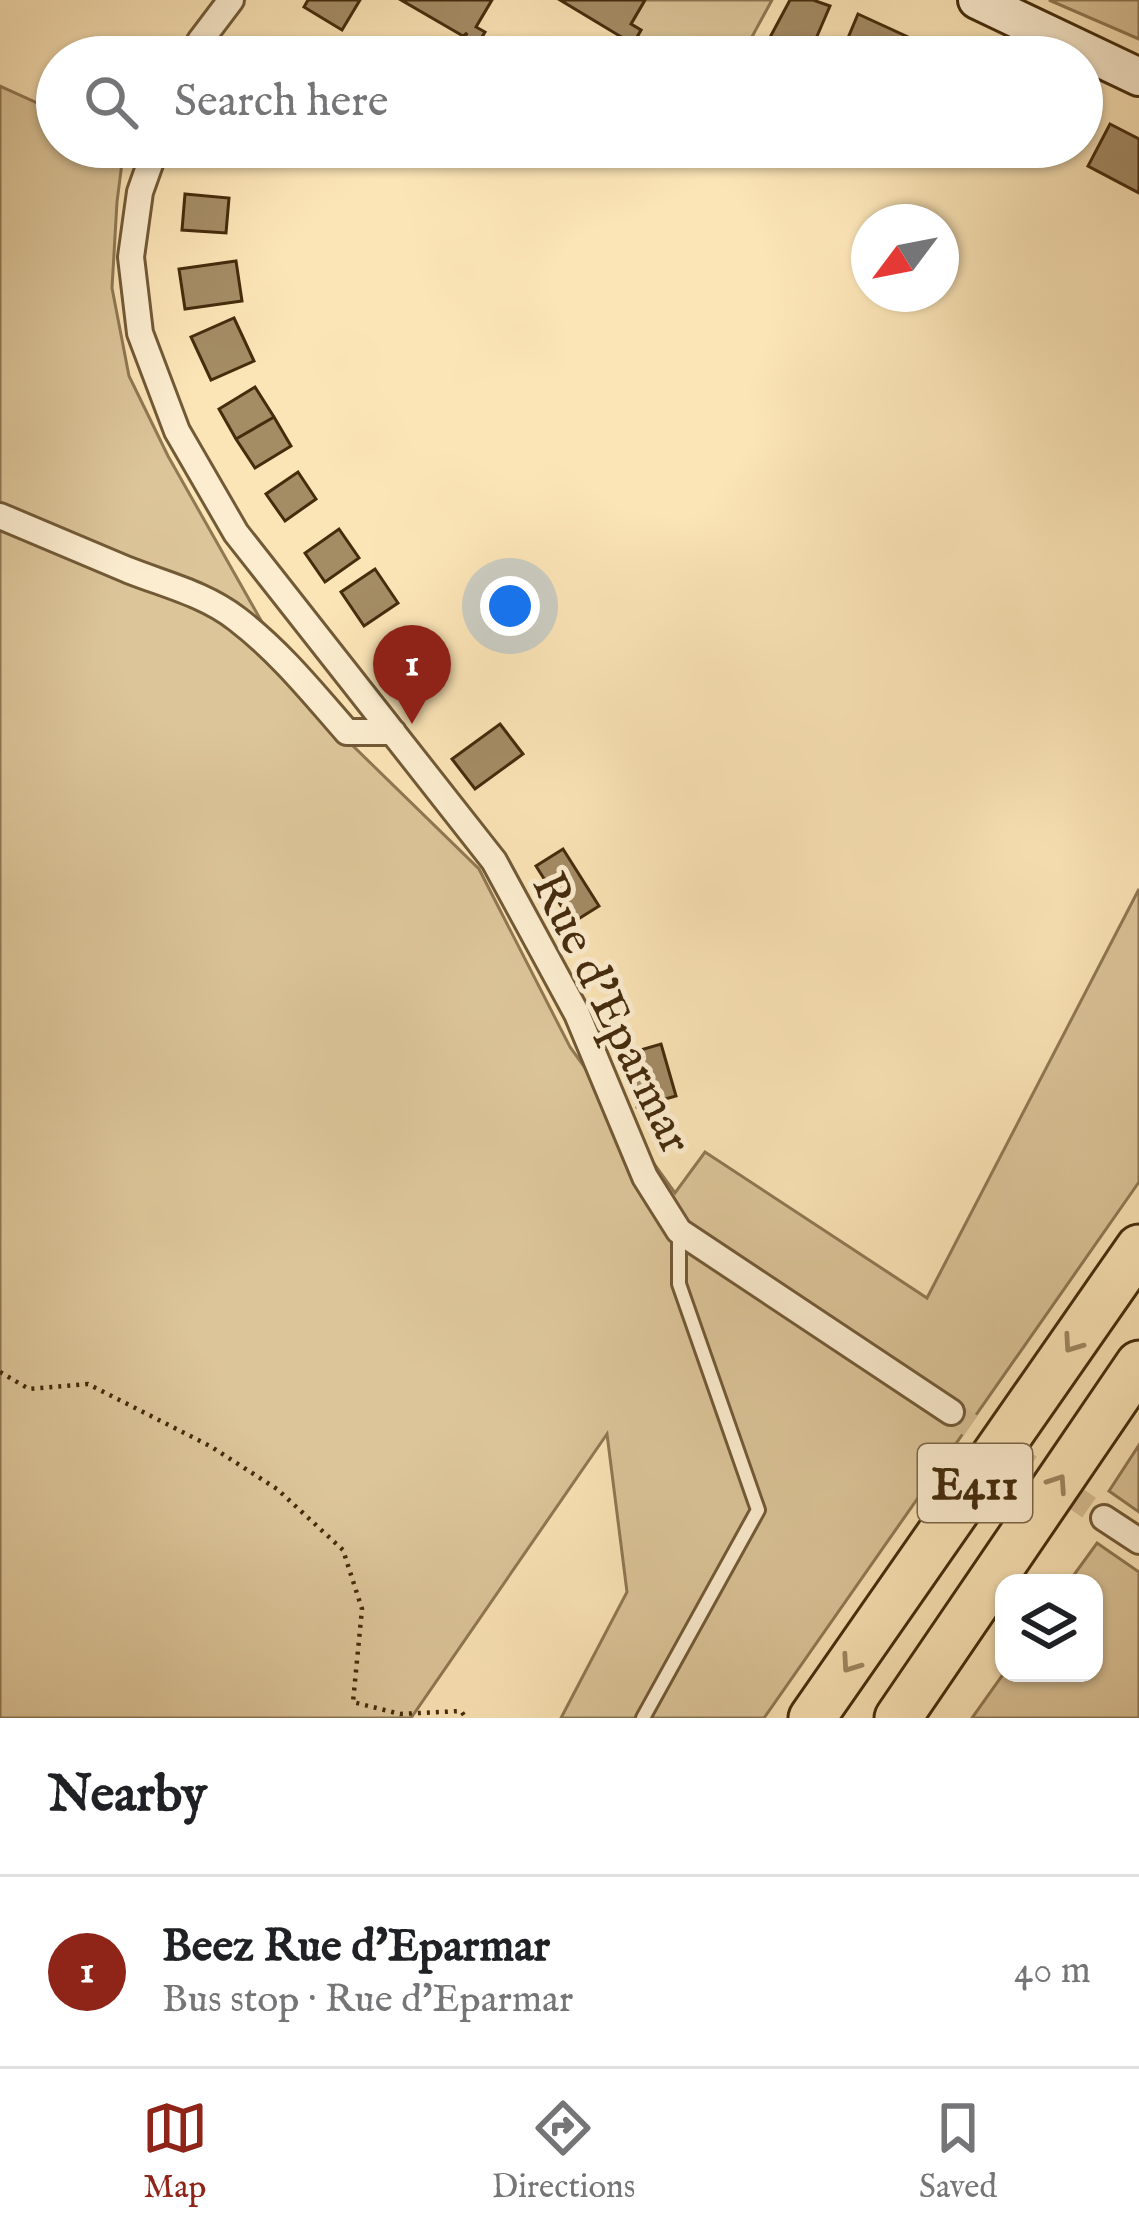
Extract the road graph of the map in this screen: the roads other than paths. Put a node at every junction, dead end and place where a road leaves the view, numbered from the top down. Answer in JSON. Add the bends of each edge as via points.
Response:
{"nodes":[{"id":1,"x":231,"y":0,"type":"edge"},
{"id":2,"x":976,"y":0,"type":"edge"},
{"id":3,"x":204,"y":36,"type":"edge"},
{"id":4,"x":1052,"y":36,"type":"edge"},
{"id":5,"x":1103,"y":60,"type":"edge"},
{"id":6,"x":1139,"y":77,"type":"edge"},
{"id":7,"x":148,"y":168,"type":"edge"},
{"id":8,"x":0,"y":517,"type":"edge"},
{"id":9,"x":393,"y":732,"type":"junction"},
{"id":10,"x":679,"y":1231,"type":"junction"},
{"id":11,"x":1139,"y":1247,"type":"edge"},
{"id":12,"x":1139,"y":1364,"type":"edge"},
{"id":13,"x":952,"y":1412,"type":"tunnel mouth"},
{"id":14,"x":1104,"y":1518,"type":"tunnel mouth"},
{"id":15,"x":1139,"y":1541,"type":"edge"},
{"id":16,"x":643,"y":1718,"type":"edge"},
{"id":17,"x":812,"y":1718,"type":"edge"},
{"id":18,"x":898,"y":1718,"type":"edge"}],
"edges":[{"from":1,"to":3,"type":"street"},
{"from":2,"to":4,"type":"main road"},
{"from":5,"to":6,"type":"main road"},
{"from":7,"to":9,"type":"street","name":"Rue d'Eparmar","via":[[131,257],[140,333],[177,430],[236,533]]},
{"from":8,"to":9,"type":"street","via":[[192,592],[267,644],[346,732]]},
{"from":9,"to":10,"type":"street","name":"Rue d'Eparmar","via":[[494,861],[578,1014],[645,1177]]},
{"from":10,"to":13,"type":"street"},
{"from":10,"to":16,"type":"lane","via":[[679,1285],[758,1510]]},
{"from":11,"to":17,"type":"highway","number":"E411","one_way":true},
{"from":18,"to":12,"type":"highway","number":"E411","one_way":true},
{"from":14,"to":15,"type":"street"}]}
